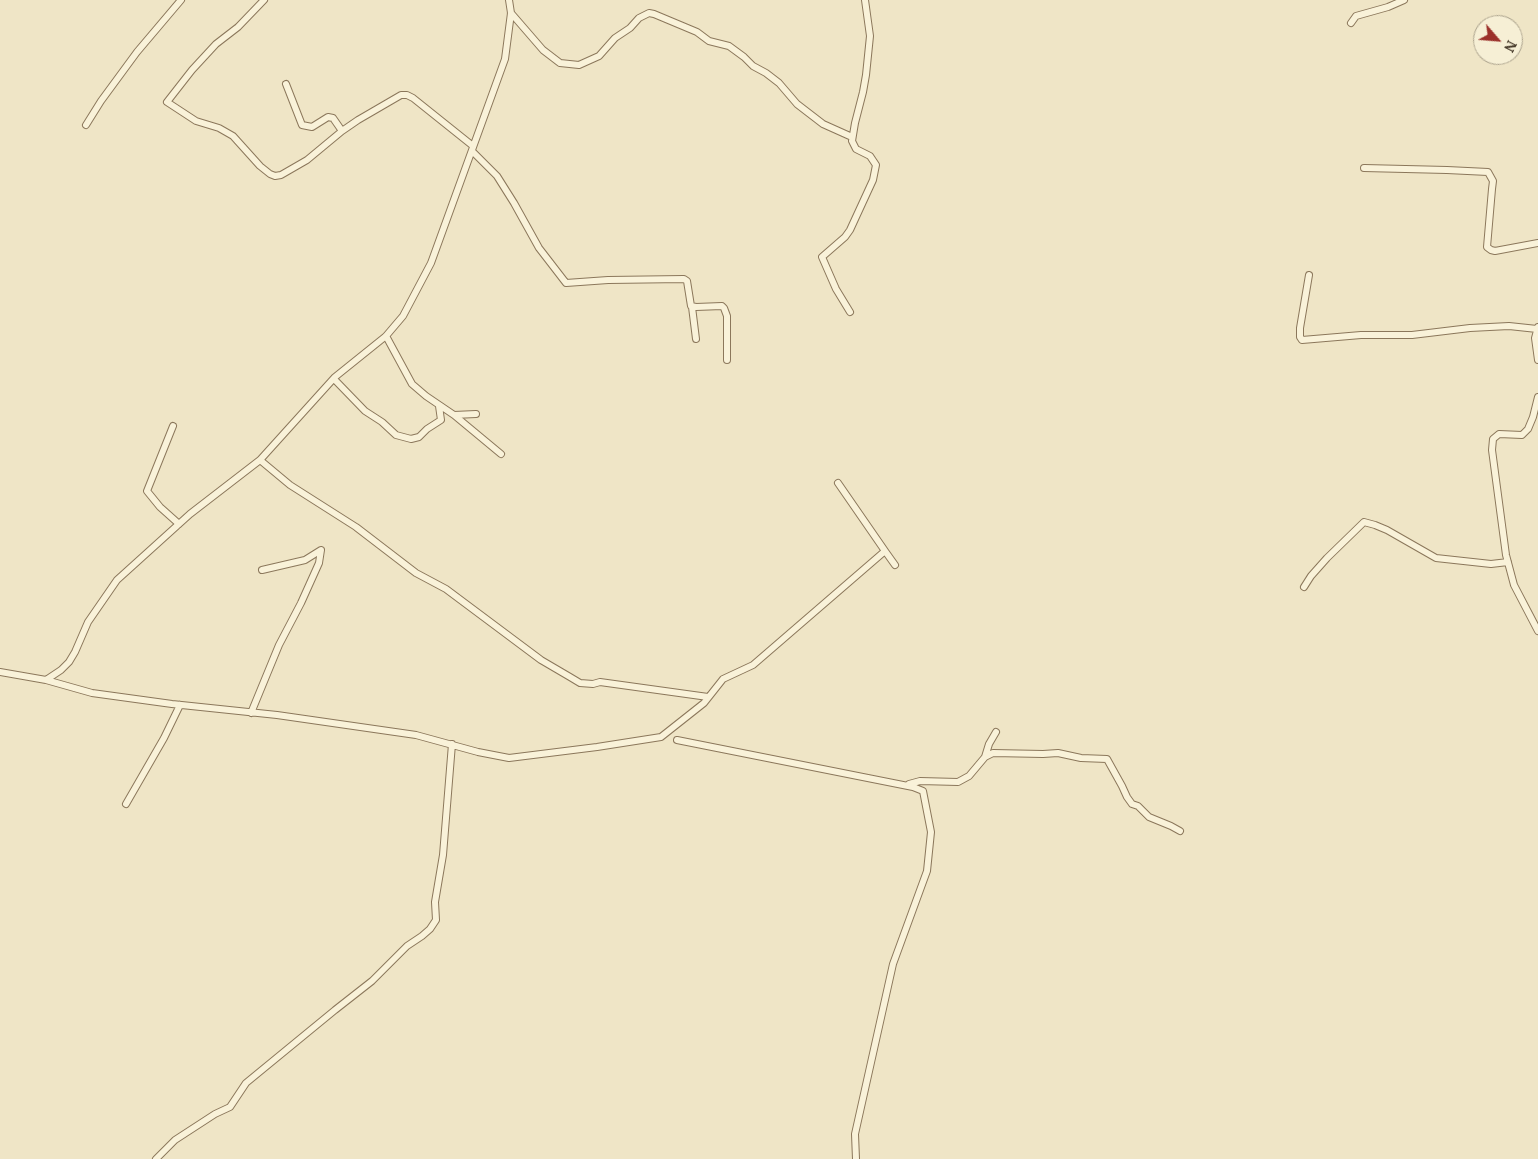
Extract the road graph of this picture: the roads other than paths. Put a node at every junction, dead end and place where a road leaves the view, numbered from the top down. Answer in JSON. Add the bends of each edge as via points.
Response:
{"nodes":[{"id":1,"x":181,"y":0,"type":"edge"},
{"id":2,"x":264,"y":0,"type":"edge"},
{"id":3,"x":509,"y":0,"type":"edge"},
{"id":4,"x":865,"y":0,"type":"edge"},
{"id":5,"x":1404,"y":0,"type":"edge"},
{"id":6,"x":511,"y":13,"type":"junction"},
{"id":7,"x":1351,"y":23,"type":"dead end"},
{"id":8,"x":286,"y":84,"type":"dead end"},
{"id":9,"x":86,"y":125,"type":"dead end"},
{"id":10,"x":342,"y":131,"type":"junction"},
{"id":11,"x":852,"y":137,"type":"junction"},
{"id":12,"x":473,"y":149,"type":"junction"},
{"id":13,"x":1364,"y":168,"type":"dead end"},
{"id":14,"x":1538,"y":243,"type":"edge"},
{"id":15,"x":1309,"y":275,"type":"dead end"},
{"id":16,"x":692,"y":307,"type":"junction"},
{"id":17,"x":850,"y":312,"type":"dead end"},
{"id":18,"x":1538,"y":328,"type":"edge"},
{"id":19,"x":386,"y":336,"type":"junction"},
{"id":20,"x":696,"y":339,"type":"dead end"},
{"id":21,"x":727,"y":360,"type":"dead end"},
{"id":22,"x":1538,"y":360,"type":"edge"},
{"id":23,"x":334,"y":378,"type":"junction"},
{"id":24,"x":1538,"y":397,"type":"edge"},
{"id":25,"x":439,"y":406,"type":"junction"},
{"id":26,"x":476,"y":414,"type":"dead end"},
{"id":27,"x":454,"y":415,"type":"junction"},
{"id":28,"x":173,"y":426,"type":"dead end"},
{"id":29,"x":501,"y":454,"type":"dead end"},
{"id":30,"x":260,"y":460,"type":"junction"},
{"id":31,"x":838,"y":483,"type":"dead end"},
{"id":32,"x":179,"y":524,"type":"junction"},
{"id":33,"x":884,"y":551,"type":"junction"},
{"id":34,"x":1508,"y":562,"type":"junction"},
{"id":35,"x":895,"y":565,"type":"dead end"},
{"id":36,"x":262,"y":570,"type":"dead end"},
{"id":37,"x":1304,"y":587,"type":"dead end"},
{"id":38,"x":1538,"y":631,"type":"edge"},
{"id":39,"x":0,"y":672,"type":"edge"},
{"id":40,"x":46,"y":680,"type":"junction"},
{"id":41,"x":708,"y":697,"type":"junction"},
{"id":42,"x":180,"y":705,"type":"junction"},
{"id":43,"x":251,"y":713,"type":"junction"},
{"id":44,"x":996,"y":732,"type":"dead end"},
{"id":45,"x":677,"y":740,"type":"dead end"},
{"id":46,"x":452,"y":744,"type":"junction"},
{"id":47,"x":985,"y":757,"type":"junction"},
{"id":48,"x":913,"y":787,"type":"junction"},
{"id":49,"x":126,"y":804,"type":"dead end"},
{"id":50,"x":1180,"y":831,"type":"dead end"},
{"id":51,"x":156,"y":1159,"type":"edge"},
{"id":52,"x":858,"y":1159,"type":"edge"}],
"edges":[{"from":1,"to":9,"type":"street","via":[[137,52]]},
{"from":2,"to":10,"type":"street","via":[[210,50],[167,102],[196,121],[233,136],[260,166],[275,176],[307,160]]},
{"from":3,"to":6,"type":"street"},
{"from":4,"to":11,"type":"street","via":[[870,36],[863,92]]},
{"from":5,"to":7,"type":"street","via":[[1356,16]]},
{"from":6,"to":11,"type":"street","via":[[543,50],[560,63],[579,65],[599,56],[639,18],[654,14],[697,32],[709,41],[729,46],[753,66],[766,72],[797,104],[823,124]]},
{"from":6,"to":12,"type":"street","via":[[505,59]]},
{"from":8,"to":10,"type":"street","via":[[302,125],[312,127],[328,117],[333,118]]},
{"from":10,"to":12,"type":"street","via":[[375,109],[407,95]]},
{"from":11,"to":17,"type":"street","via":[[856,149],[870,156],[876,165],[873,180],[850,230],[822,257]]},
{"from":12,"to":16,"type":"street","via":[[497,176],[538,248],[566,283],[680,278],[687,281]]},
{"from":12,"to":19,"type":"street","via":[[431,263],[403,316]]},
{"from":13,"to":14,"type":"street","via":[[1488,172],[1493,181],[1486,247],[1495,251]]},
{"from":15,"to":18,"type":"street","via":[[1300,328],[1302,340],[1509,326]]},
{"from":16,"to":20,"type":"street"},
{"from":16,"to":21,"type":"street","via":[[724,308],[727,316]]},
{"from":18,"to":22,"type":"street","via":[[1535,338]]},
{"from":19,"to":23,"type":"street"},
{"from":19,"to":25,"type":"street","via":[[412,384]]},
{"from":23,"to":25,"type":"street","via":[[365,411],[396,435],[411,439],[418,437],[441,420]]},
{"from":23,"to":30,"type":"street"},
{"from":24,"to":34,"type":"street","via":[[1528,429],[1522,435],[1499,434],[1493,439]]},
{"from":25,"to":27,"type":"street"},
{"from":26,"to":27,"type":"street"},
{"from":27,"to":29,"type":"street"},
{"from":28,"to":32,"type":"street","via":[[147,491]]},
{"from":30,"to":32,"type":"street"},
{"from":30,"to":41,"type":"street","via":[[290,485],[356,527],[416,573],[446,590],[570,678],[580,683],[600,682]]},
{"from":31,"to":33,"type":"street"},
{"from":32,"to":40,"type":"street","via":[[117,580],[88,622],[69,662]]},
{"from":33,"to":35,"type":"street"},
{"from":33,"to":41,"type":"street","via":[[753,665],[723,679]]},
{"from":34,"to":37,"type":"street","via":[[1491,564],[1436,558],[1387,530],[1364,522],[1327,558]]},
{"from":34,"to":38,"type":"street","via":[[1514,585]]},
{"from":36,"to":43,"type":"street","via":[[305,560],[321,550],[319,563],[279,645]]},
{"from":39,"to":40,"type":"street"},
{"from":40,"to":42,"type":"street","via":[[92,693]]},
{"from":41,"to":46,"type":"street","via":[[660,736],[508,758]]},
{"from":42,"to":43,"type":"street"},
{"from":42,"to":49,"type":"street"},
{"from":43,"to":46,"type":"street","via":[[416,735]]},
{"from":44,"to":47,"type":"street"},
{"from":45,"to":48,"type":"street"},
{"from":46,"to":51,"type":"street","via":[[443,854],[435,902],[436,920],[430,929],[407,946],[372,981],[246,1083],[230,1107],[175,1140]]},
{"from":47,"to":48,"type":"street","via":[[969,776],[958,782],[920,781],[909,784]]},
{"from":47,"to":50,"type":"street","via":[[993,753],[1058,753],[1107,759],[1132,804],[1149,817]]},
{"from":48,"to":52,"type":"street","via":[[924,791],[931,832],[927,871],[892,964],[855,1134]]}]}
